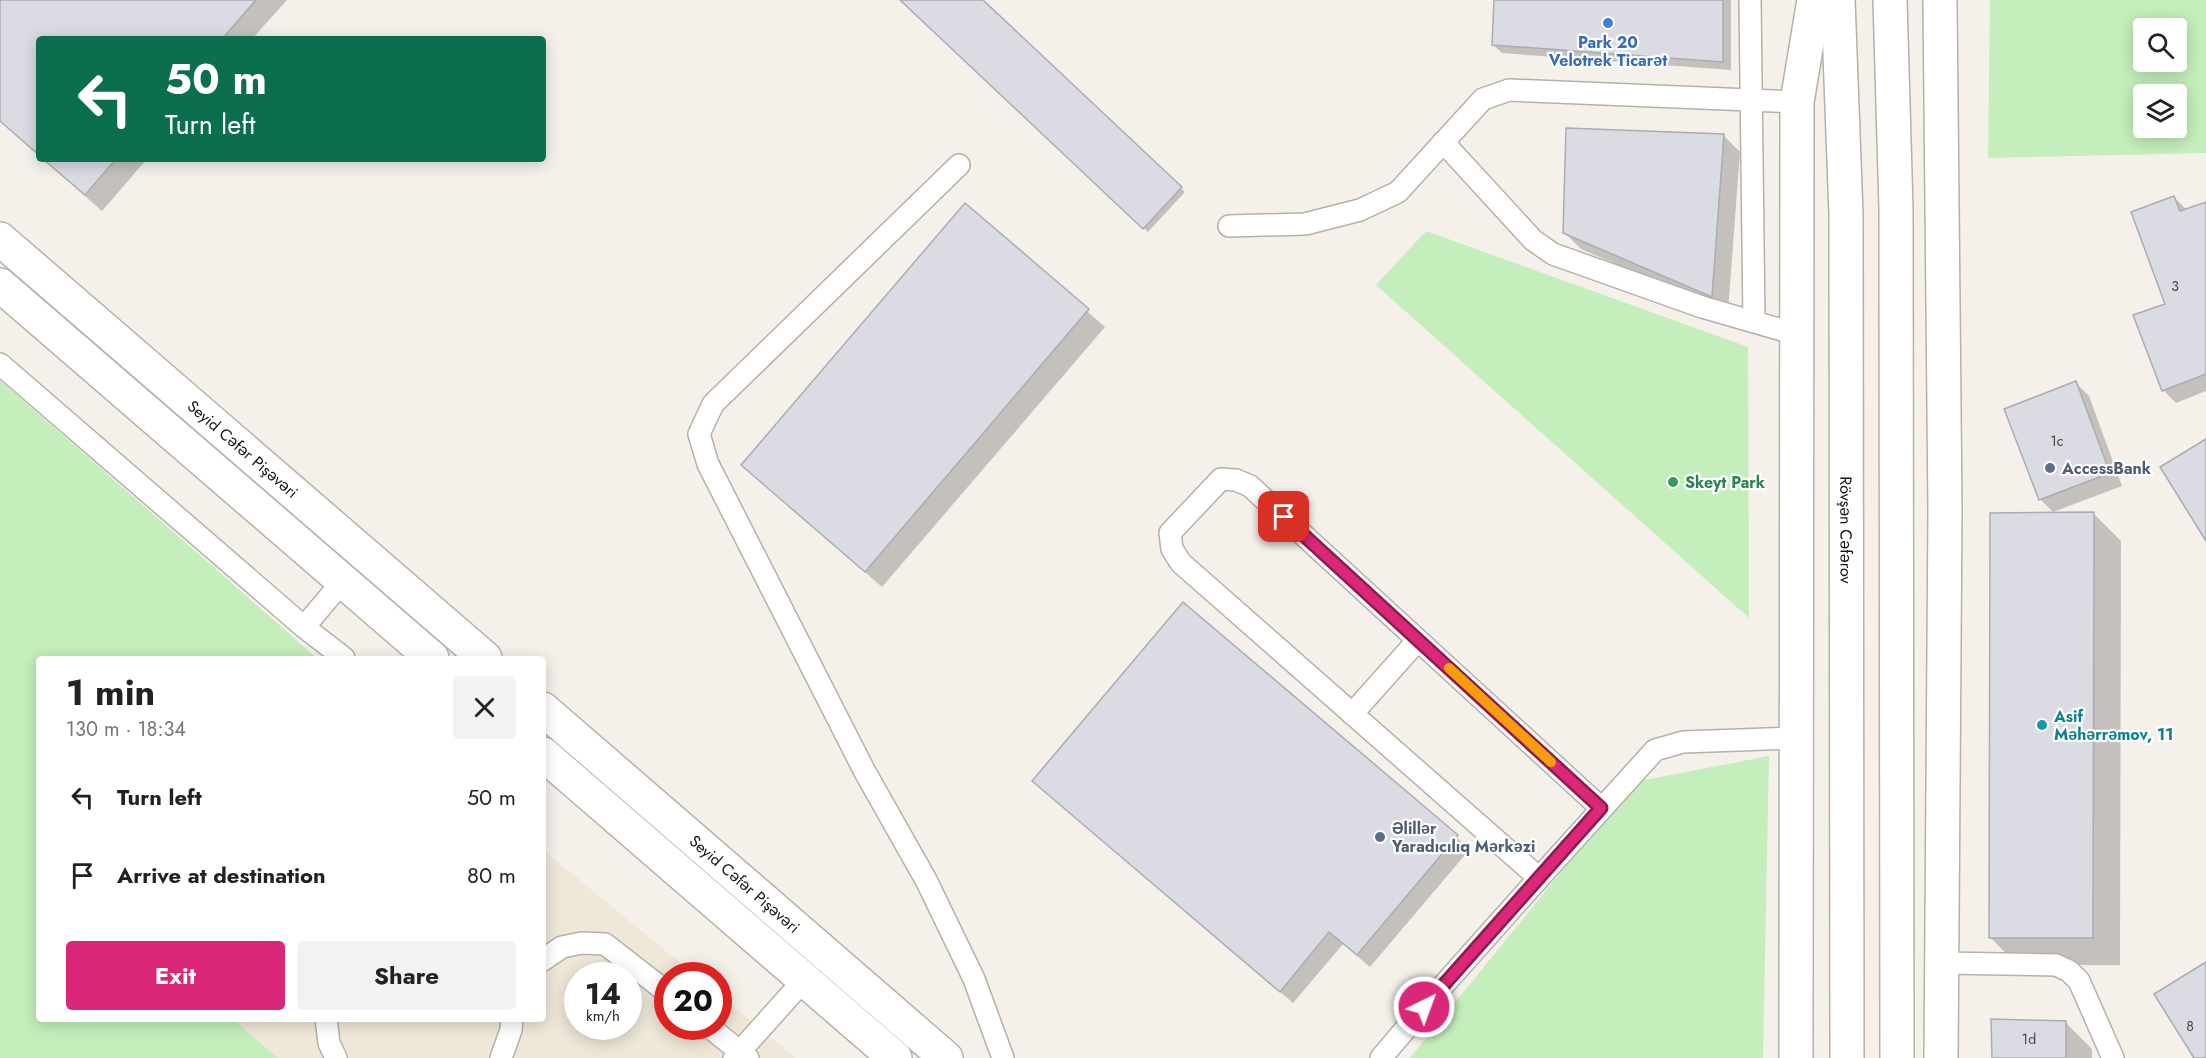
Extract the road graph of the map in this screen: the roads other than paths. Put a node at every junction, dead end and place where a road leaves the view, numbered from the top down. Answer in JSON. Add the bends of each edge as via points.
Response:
{"nodes":[{"id":1,"x":1750,"y":0,"type":"edge"},
{"id":2,"x":1814,"y":0,"type":"edge"},
{"id":3,"x":1838,"y":0,"type":"edge"},
{"id":4,"x":1890,"y":0,"type":"edge"},
{"id":5,"x":1940,"y":0,"type":"edge"},
{"id":6,"x":1751,"y":100,"type":"junction"},
{"id":7,"x":1797,"y":102,"type":"junction"},
{"id":8,"x":1443,"y":142,"type":"junction"},
{"id":9,"x":959,"y":165,"type":"dead end"},
{"id":10,"x":1229,"y":226,"type":"dead end"},
{"id":11,"x":0,"y":239,"type":"edge"},
{"id":12,"x":0,"y":285,"type":"edge"},
{"id":13,"x":1754,"y":321,"type":"junction"},
{"id":14,"x":1796,"y":334,"type":"junction"},
{"id":15,"x":0,"y":364,"type":"edge"},
{"id":16,"x":343,"y":581,"type":"junction"},
{"id":17,"x":304,"y":627,"type":"junction"},
{"id":18,"x":1418,"y":640,"type":"junction"},
{"id":19,"x":341,"y":656,"type":"edge"},
{"id":20,"x":430,"y":656,"type":"edge"},
{"id":21,"x":482,"y":656,"type":"edge"},
{"id":22,"x":546,"y":712,"type":"edge"},
{"id":23,"x":1352,"y":714,"type":"junction"},
{"id":24,"x":1795,"y":738,"type":"junction"},
{"id":25,"x":546,"y":757,"type":"edge"},
{"id":26,"x":1601,"y":808,"type":"junction"},
{"id":27,"x":1539,"y":878,"type":"junction"},
{"id":28,"x":546,"y":958,"type":"edge"},
{"id":29,"x":1941,"y":963,"type":"junction"},
{"id":30,"x":804,"y":980,"type":"junction"},
{"id":31,"x":654,"y":982,"type":"edge"},
{"id":32,"x":326,"y":1022,"type":"edge"},
{"id":33,"x":512,"y":1022,"type":"edge"},
{"id":34,"x":723,"y":1040,"type":"edge"},
{"id":35,"x":741,"y":1056,"type":"edge"},
{"id":36,"x":336,"y":1058,"type":"edge"},
{"id":37,"x":501,"y":1058,"type":"edge"},
{"id":38,"x":895,"y":1058,"type":"edge"},
{"id":39,"x":946,"y":1058,"type":"edge"},
{"id":40,"x":1003,"y":1058,"type":"edge"},
{"id":41,"x":1381,"y":1058,"type":"edge"},
{"id":42,"x":1796,"y":1058,"type":"edge"},
{"id":43,"x":1847,"y":1058,"type":"edge"},
{"id":44,"x":1897,"y":1058,"type":"edge"},
{"id":45,"x":1941,"y":1058,"type":"edge"},
{"id":46,"x":2113,"y":1058,"type":"edge"}],
"edges":[{"from":1,"to":6,"type":"lane"},
{"from":2,"to":7,"type":"main road"},
{"from":3,"to":43,"type":"main road","name":"Rövşən Cəfərov","via":[[1846,214]]},
{"from":4,"to":44,"type":"main road","via":[[1896,208]]},
{"from":5,"to":29,"type":"main road","via":[[1945,510]]},
{"from":6,"to":7,"type":"lane"},
{"from":6,"to":8,"type":"lane","via":[[1509,90],[1483,99]]},
{"from":6,"to":13,"type":"lane"},
{"from":7,"to":14,"type":"main road"},
{"from":8,"to":10,"type":"lane","via":[[1398,192],[1360,210],[1305,224]]},
{"from":8,"to":13,"type":"lane","via":[[1533,240],[1553,254],[1702,307]]},
{"from":9,"to":40,"type":"lane","via":[[713,404],[699,434],[708,464],[854,751],[926,880],[974,979]]},
{"from":11,"to":21,"type":"main road","name":"Seyid Cəfər Pişəvəri"},
{"from":12,"to":16,"type":"main road","name":"Seyid Cəfər Pişəvəri"},
{"from":13,"to":14,"type":"lane"},
{"from":14,"to":24,"type":"main road"},
{"from":15,"to":17,"type":"lane"},
{"from":16,"to":17,"type":"lane"},
{"from":16,"to":20,"type":"main road","name":"Seyid Cəfər Pişəvəri"},
{"from":17,"to":19,"type":"lane"},
{"from":18,"to":23,"type":"lane"},
{"from":18,"to":23,"type":"lane","via":[[1250,486],[1221,479],[1170,533],[1172,549],[1181,563]]},
{"from":18,"to":26,"type":"lane"},
{"from":22,"to":39,"type":"main road","name":"Seyid Cəfər Pişəvəri"},
{"from":23,"to":27,"type":"lane"},
{"from":24,"to":26,"type":"lane","via":[[1683,742],[1655,750]]},
{"from":24,"to":42,"type":"main road"},
{"from":25,"to":30,"type":"main road","name":"Seyid Cəfər Pişəvəri"},
{"from":26,"to":27,"type":"lane"},
{"from":27,"to":41,"type":"lane"},
{"from":28,"to":31,"type":"lane","via":[[562,947],[605,944]]},
{"from":29,"to":45,"type":"main road"},
{"from":29,"to":46,"type":"lane","via":[[2056,965],[2069,971],[2079,981]]},
{"from":30,"to":35,"type":"lane"},
{"from":30,"to":38,"type":"main road","name":"Seyid Cəfər Pişəvəri"},
{"from":32,"to":36,"type":"lane"},
{"from":33,"to":37,"type":"lane"},
{"from":34,"to":35,"type":"lane"}]}
